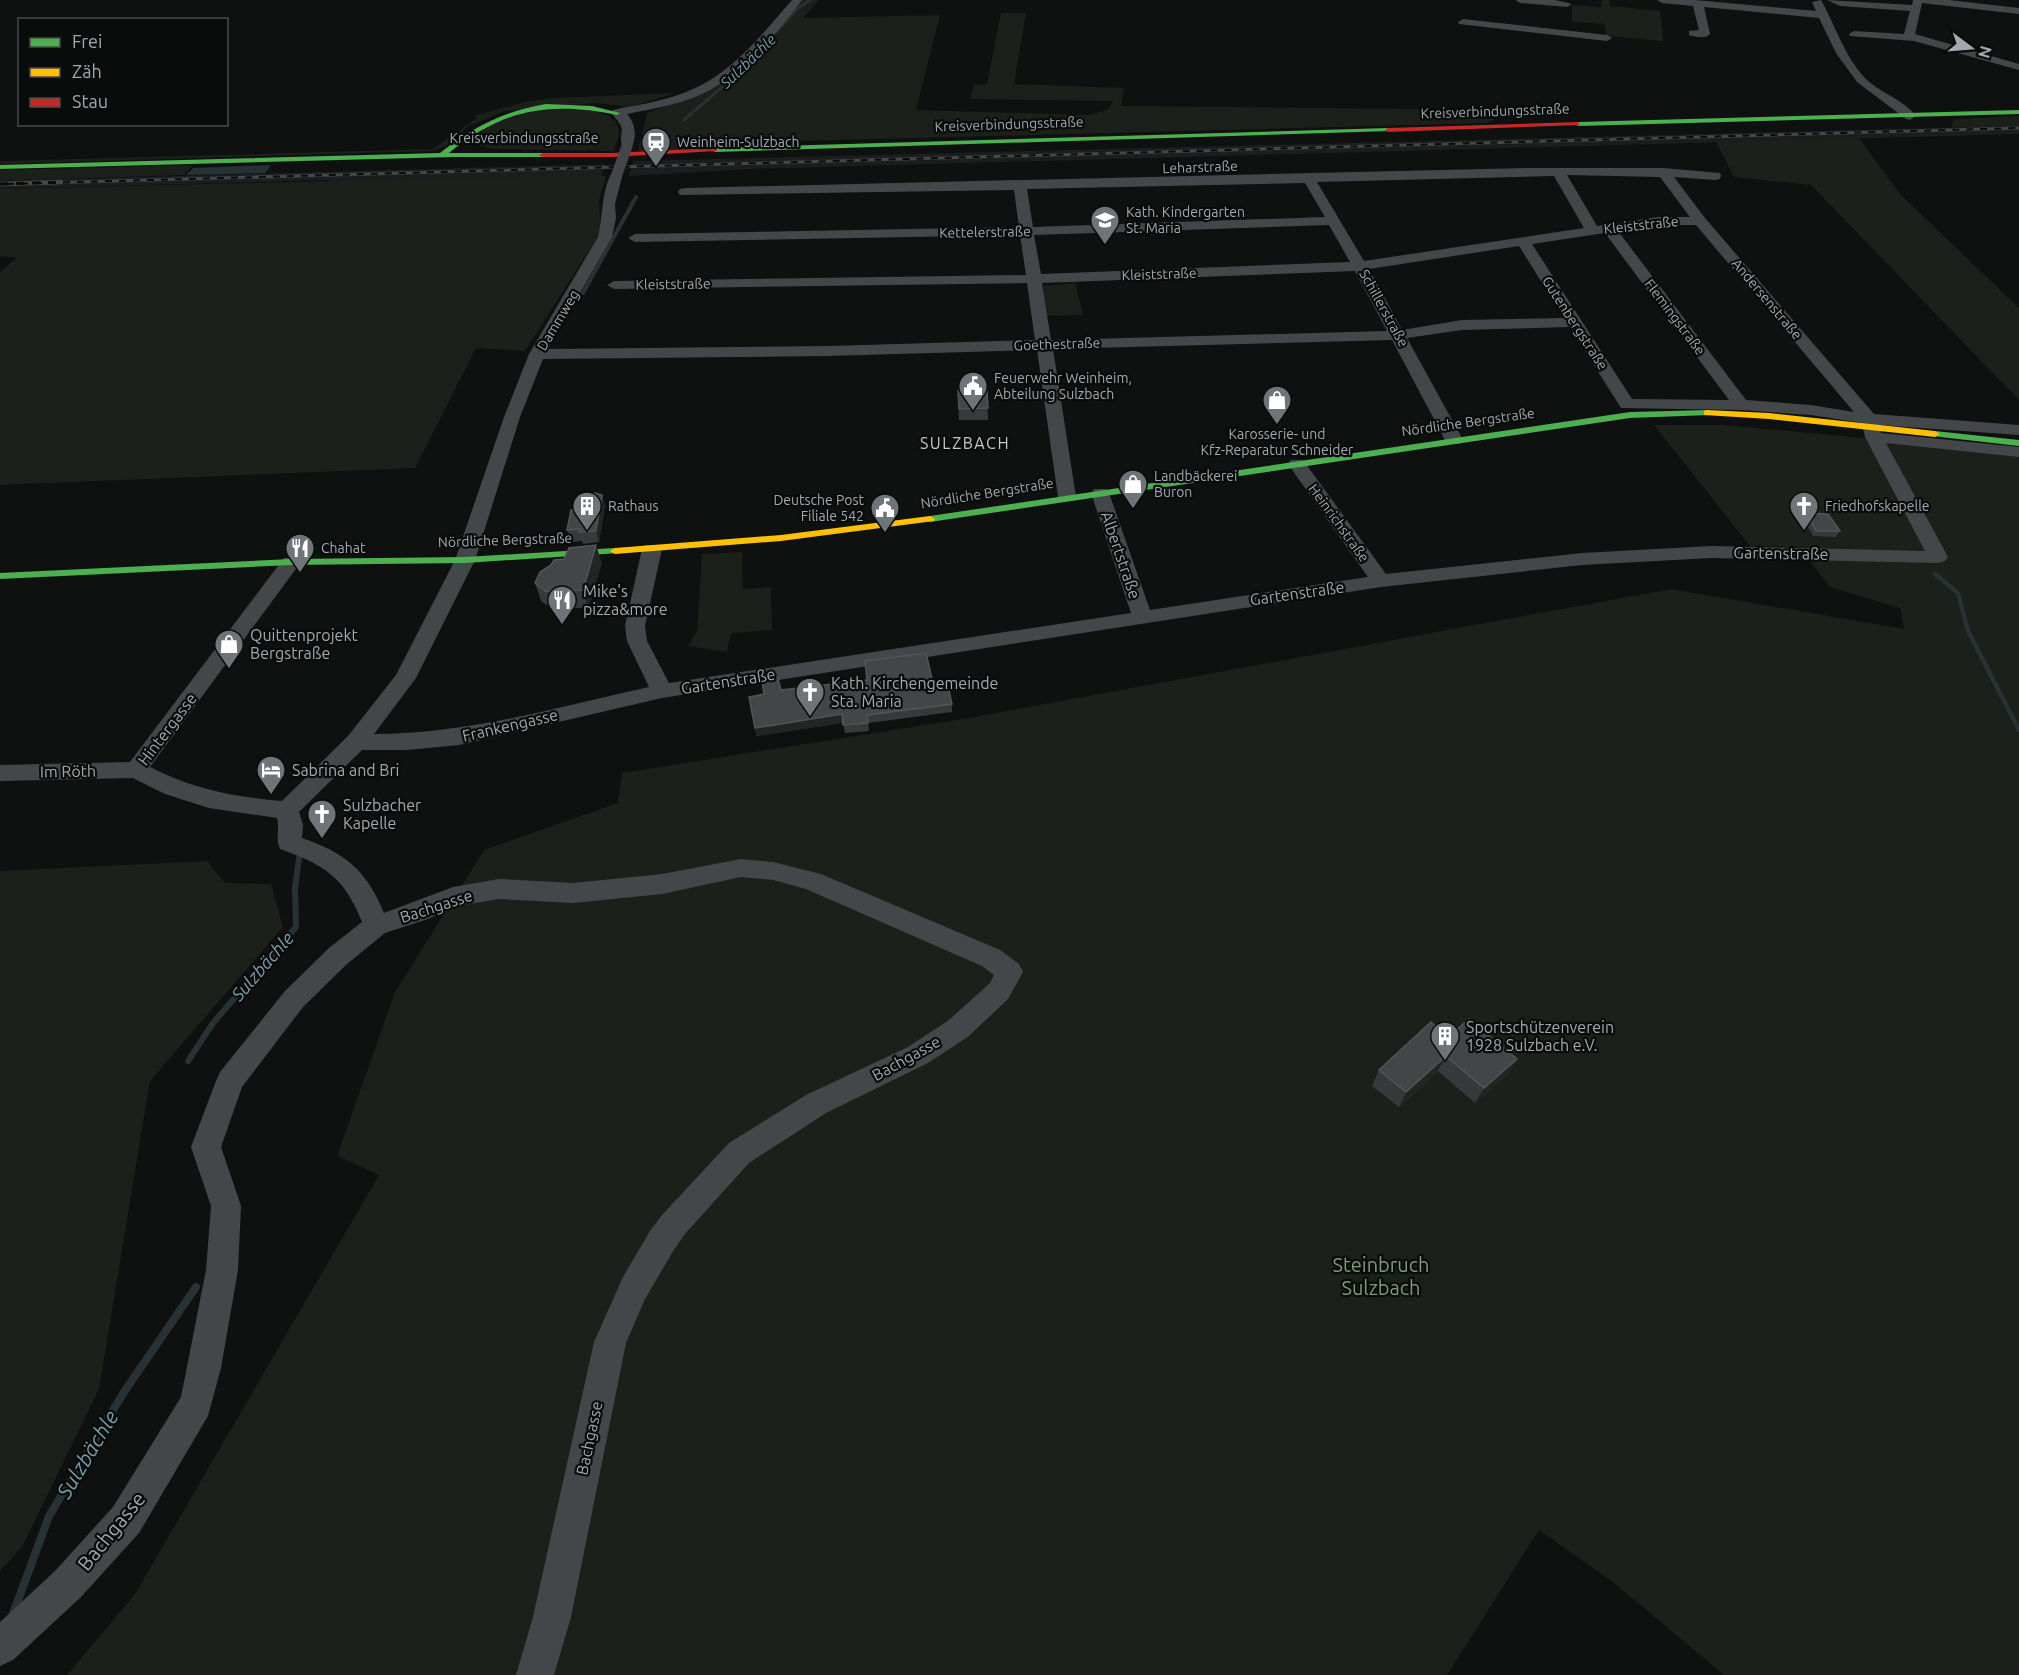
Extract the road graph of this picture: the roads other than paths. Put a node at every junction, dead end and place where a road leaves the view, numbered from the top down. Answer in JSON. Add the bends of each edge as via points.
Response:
{"nodes":[{"id":1,"x":797,"y":0,"type":"edge"},
{"id":2,"x":1520,"y":0,"type":"edge"},
{"id":3,"x":1662,"y":0,"type":"edge"},
{"id":4,"x":1816,"y":0,"type":"edge"},
{"id":5,"x":1833,"y":0,"type":"edge"},
{"id":6,"x":1567,"y":2,"type":"edge"},
{"id":7,"x":1919,"y":3,"type":"edge"},
{"id":8,"x":1698,"y":4,"type":"junction"},
{"id":9,"x":2019,"y":11,"type":"edge"},
{"id":10,"x":1824,"y":15,"type":"junction"},
{"id":11,"x":1463,"y":22,"type":"dead end"},
{"id":12,"x":1570,"y":33,"type":"junction"},
{"id":13,"x":1693,"y":33,"type":"dead end"},
{"id":14,"x":1854,"y":34,"type":"dead end"},
{"id":15,"x":1607,"y":38,"type":"dead end"},
{"id":16,"x":1911,"y":38,"type":"junction"},
{"id":17,"x":2019,"y":67,"type":"edge"},
{"id":18,"x":1902,"y":112,"type":"junction"},
{"id":19,"x":2019,"y":112,"type":"edge"},
{"id":20,"x":621,"y":114,"type":"junction"},
{"id":21,"x":470,"y":137,"type":"junction"},
{"id":22,"x":448,"y":155,"type":"junction"},
{"id":23,"x":496,"y":155,"type":"junction"},
{"id":24,"x":0,"y":167,"type":"edge"},
{"id":25,"x":1663,"y":172,"type":"junction"},
{"id":26,"x":1559,"y":173,"type":"junction"},
{"id":27,"x":1715,"y":176,"type":"dead end"},
{"id":28,"x":1308,"y":179,"type":"junction"},
{"id":29,"x":1020,"y":187,"type":"junction"},
{"id":30,"x":685,"y":192,"type":"dead end"},
{"id":31,"x":1335,"y":221,"type":"junction"},
{"id":32,"x":1700,"y":221,"type":"junction"},
{"id":33,"x":1608,"y":228,"type":"junction"},
{"id":34,"x":1592,"y":230,"type":"junction"},
{"id":35,"x":1025,"y":231,"type":"junction"},
{"id":36,"x":635,"y":238,"type":"dead end"},
{"id":37,"x":1523,"y":241,"type":"junction"},
{"id":38,"x":1360,"y":266,"type":"junction"},
{"id":39,"x":1032,"y":279,"type":"junction"},
{"id":40,"x":614,"y":285,"type":"dead end"},
{"id":41,"x":1575,"y":322,"type":"junction"},
{"id":42,"x":1399,"y":335,"type":"junction"},
{"id":43,"x":1043,"y":344,"type":"junction"},
{"id":44,"x":537,"y":354,"type":"junction"},
{"id":45,"x":1742,"y":405,"type":"junction"},
{"id":46,"x":1871,"y":427,"type":"junction"},
{"id":47,"x":2019,"y":430,"type":"edge"},
{"id":48,"x":1454,"y":440,"type":"junction"},
{"id":49,"x":2019,"y":443,"type":"edge"},
{"id":50,"x":2019,"y":452,"type":"edge"},
{"id":51,"x":1297,"y":464,"type":"junction"},
{"id":52,"x":1100,"y":493,"type":"junction"},
{"id":53,"x":1067,"y":498,"type":"junction"},
{"id":54,"x":652,"y":549,"type":"junction"},
{"id":55,"x":1938,"y":557,"type":"joint"},
{"id":56,"x":465,"y":560,"type":"junction"},
{"id":57,"x":291,"y":562,"type":"junction"},
{"id":58,"x":0,"y":576,"type":"edge"},
{"id":59,"x":1381,"y":581,"type":"junction"},
{"id":60,"x":1142,"y":616,"type":"junction"},
{"id":61,"x":662,"y":691,"type":"junction"},
{"id":62,"x":356,"y":742,"type":"junction"},
{"id":63,"x":136,"y":770,"type":"junction"},
{"id":64,"x":0,"y":773,"type":"edge"},
{"id":65,"x":287,"y":810,"type":"junction"},
{"id":66,"x":376,"y":925,"type":"junction"},
{"id":67,"x":0,"y":1647,"type":"edge"},
{"id":68,"x":535,"y":1675,"type":"edge"}],
"edges":[{"from":1,"to":20,"type":"street","via":[[716,82],[691,94]]},
{"from":2,"to":6,"type":"street"},
{"from":3,"to":8,"type":"street"},
{"from":4,"to":10,"type":"street"},
{"from":5,"to":7,"type":"street"},
{"from":6,"to":12,"type":"street"},
{"from":7,"to":9,"type":"street"},
{"from":7,"to":16,"type":"street","via":[[1908,34]]},
{"from":8,"to":10,"type":"street"},
{"from":8,"to":13,"type":"street","via":[[1705,34]]},
{"from":10,"to":18,"type":"street","via":[[1862,81]]},
{"from":11,"to":12,"type":"street"},
{"from":12,"to":15,"type":"street"},
{"from":14,"to":16,"type":"street"},
{"from":16,"to":17,"type":"street"},
{"from":18,"to":19,"type":"main road","name":"Kreisverbindungsstraße"},
{"from":18,"to":23,"type":"main road","name":"Kreisverbindungsstraße"},
{"from":20,"to":21,"type":"main road","via":[[581,105],[537,106],[490,119]]},
{"from":20,"to":44,"type":"street","name":"Dammweg","bridge":true,"via":[[630,128],[608,204],[605,237]]},
{"from":21,"to":22,"type":"main road"},
{"from":21,"to":23,"type":"main road"},
{"from":22,"to":23,"type":"main road","name":"Kreisverbindungsstraße"},
{"from":22,"to":24,"type":"main road","name":"Kreisverbindungsstraße"},
{"from":25,"to":26,"type":"street","name":"Leharstraße"},
{"from":25,"to":27,"type":"street","name":"Leharstraße"},
{"from":25,"to":32,"type":"street","name":"Andersenstraße"},
{"from":26,"to":28,"type":"street","name":"Leharstraße"},
{"from":26,"to":34,"type":"street"},
{"from":28,"to":29,"type":"street","name":"Leharstraße"},
{"from":28,"to":31,"type":"street","name":"Schillerstraße"},
{"from":29,"to":30,"type":"street","name":"Leharstraße"},
{"from":29,"to":35,"type":"street"},
{"from":31,"to":35,"type":"street","name":"Kettelerstraße"},
{"from":31,"to":38,"type":"street","name":"Schillerstraße"},
{"from":32,"to":33,"type":"street","name":"Kleiststraße","via":[[1658,221]]},
{"from":32,"to":46,"type":"street","name":"Andersenstraße"},
{"from":33,"to":34,"type":"street","name":"Kleiststraße"},
{"from":33,"to":45,"type":"street","name":"Flemingstraße"},
{"from":34,"to":37,"type":"street","name":"Kleiststraße"},
{"from":35,"to":36,"type":"street","name":"Kettelerstraße"},
{"from":35,"to":39,"type":"street"},
{"from":37,"to":38,"type":"street","name":"Kleiststraße"},
{"from":37,"to":41,"type":"street","name":"Gutenbergstraße"},
{"from":38,"to":39,"type":"street","name":"Kleiststraße"},
{"from":38,"to":42,"type":"street","name":"Schillerstraße"},
{"from":39,"to":40,"type":"street","name":"Kleiststraße"},
{"from":39,"to":43,"type":"street"},
{"from":41,"to":42,"type":"street","name":"Goethestraße","via":[[1462,325]]},
{"from":41,"to":45,"type":"street","name":"Gutenbergstraße","via":[[1627,404]]},
{"from":42,"to":43,"type":"street","name":"Goethestraße"},
{"from":42,"to":48,"type":"street","name":"Schillerstraße"},
{"from":43,"to":44,"type":"street","name":"Goethestraße"},
{"from":43,"to":53,"type":"street"},
{"from":44,"to":56,"type":"street","name":"Dammweg"},
{"from":45,"to":46,"type":"street","via":[[1811,410]]},
{"from":46,"to":47,"type":"street"},
{"from":46,"to":48,"type":"main road","name":"Nördliche Bergstraße","via":[[1698,412],[1630,415]]},
{"from":46,"to":49,"type":"main road","name":"Nördliche Bergstraße"},
{"from":46,"to":50,"type":"street"},
{"from":46,"to":55,"type":"street","name":"Andersenstraße"},
{"from":48,"to":51,"type":"main road","name":"Nördliche Bergstraße"},
{"from":51,"to":52,"type":"main road","name":"Nördliche Bergstraße"},
{"from":51,"to":59,"type":"street","name":"Heinrichstraße"},
{"from":52,"to":53,"type":"main road","name":"Nördliche Bergstraße"},
{"from":52,"to":60,"type":"street","name":"Albertstraße"},
{"from":53,"to":54,"type":"main road","name":"Nördliche Bergstraße","via":[[805,535]]},
{"from":54,"to":56,"type":"main road","name":"Nördliche Bergstraße"},
{"from":54,"to":61,"type":"street","via":[[635,626],[637,641]]},
{"from":55,"to":59,"type":"street","name":"Gartenstraße","via":[[1711,552],[1582,559]]},
{"from":56,"to":57,"type":"main road","name":"Nördliche Bergstraße"},
{"from":56,"to":62,"type":"street","via":[[405,678]]},
{"from":57,"to":58,"type":"main road","name":"Nördliche Bergstraße"},
{"from":57,"to":63,"type":"street","name":"Hintergasse"},
{"from":59,"to":60,"type":"street","name":"Gartenstraße"},
{"from":60,"to":61,"type":"street","name":"Gartenstraße"},
{"from":61,"to":62,"type":"street","name":"Frankengasse","via":[[459,737]]},
{"from":62,"to":65,"type":"street"},
{"from":63,"to":64,"type":"street","name":"Im Röth"},
{"from":63,"to":65,"type":"street","name":"Hintergasse","via":[[199,798]]},
{"from":65,"to":66,"type":"street","via":[[291,825],[289,843],[332,860],[351,875]]},
{"from":66,"to":67,"type":"street","name":"Bachgasse","via":[[294,999],[230,1081],[206,1147],[226,1206],[222,1270],[196,1404],[126,1520],[68,1584]]},
{"from":66,"to":68,"type":"street","name":"Bachgasse","via":[[453,897],[499,889],[573,893],[662,884],[741,868],[812,882],[991,958],[1010,972],[999,991],[967,1020],[918,1055],[816,1104],[739,1153],[661,1242],[634,1288],[610,1342],[552,1617]]}]}
